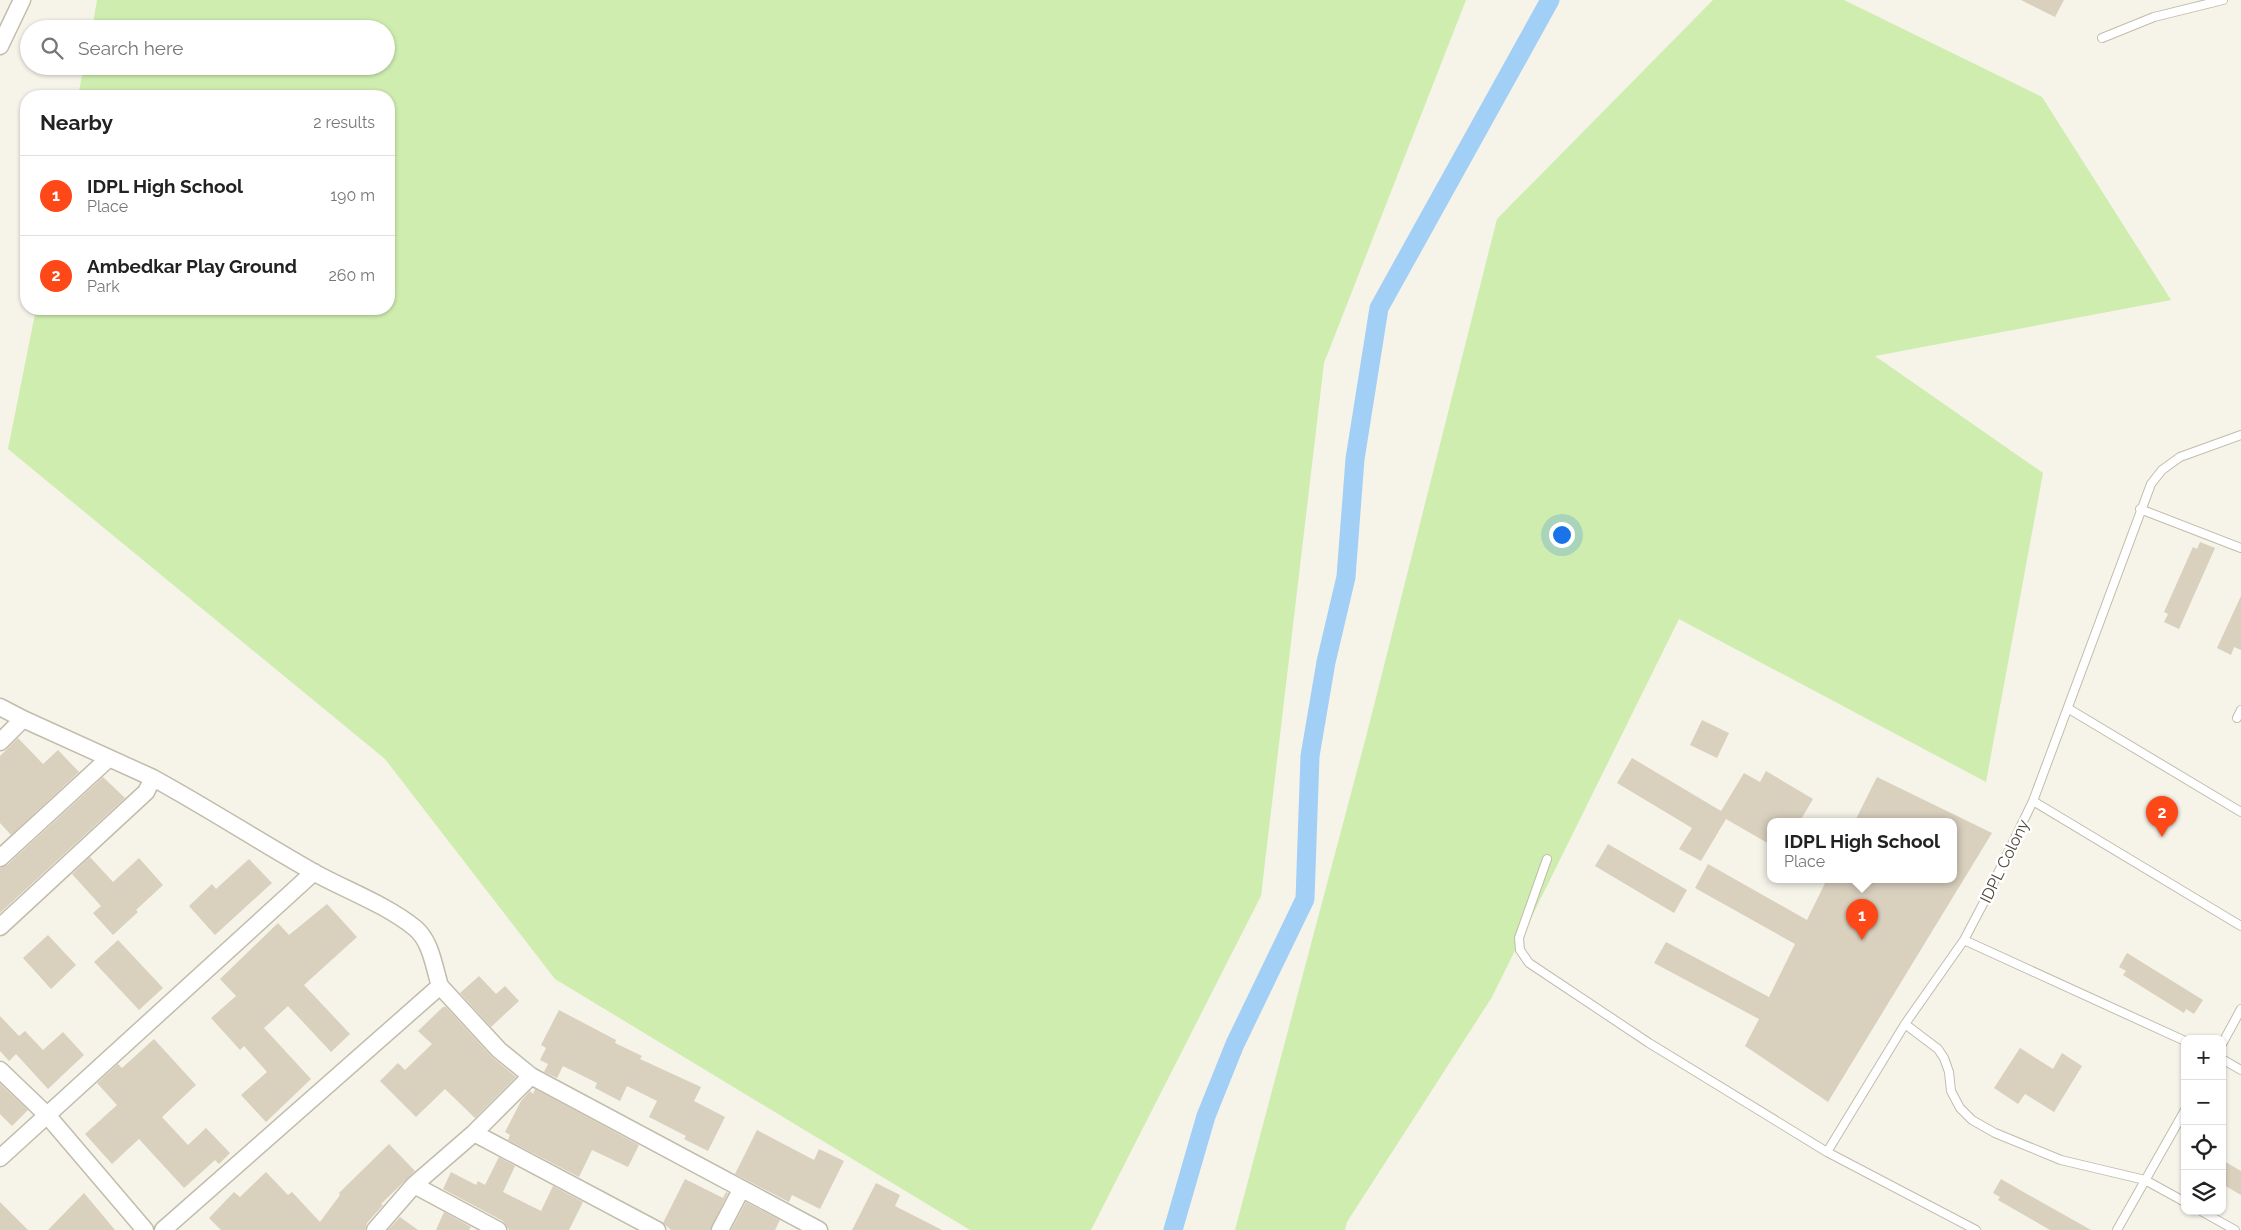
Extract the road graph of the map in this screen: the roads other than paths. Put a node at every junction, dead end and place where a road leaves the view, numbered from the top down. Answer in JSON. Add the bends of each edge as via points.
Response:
{"nodes":[{"id":1,"x":22,"y":0,"type":"edge"},
{"id":2,"x":2223,"y":0,"type":"edge"},
{"id":3,"x":2102,"y":38,"type":"dead end"},
{"id":4,"x":0,"y":46,"type":"edge"},
{"id":5,"x":2241,"y":435,"type":"edge"},
{"id":6,"x":2140,"y":509,"type":"junction"},
{"id":7,"x":2241,"y":548,"type":"edge"},
{"id":8,"x":0,"y":707,"type":"edge"},
{"id":9,"x":2068,"y":709,"type":"junction"},
{"id":10,"x":2241,"y":710,"type":"edge"},
{"id":11,"x":2237,"y":718,"type":"dead end"},
{"id":12,"x":23,"y":719,"type":"junction"},
{"id":13,"x":0,"y":742,"type":"edge"},
{"id":14,"x":108,"y":759,"type":"junction"},
{"id":15,"x":153,"y":778,"type":"junction"},
{"id":16,"x":2033,"y":801,"type":"junction"},
{"id":17,"x":2241,"y":812,"type":"edge"},
{"id":18,"x":0,"y":858,"type":"edge"},
{"id":19,"x":1547,"y":859,"type":"dead end"},
{"id":20,"x":314,"y":872,"type":"junction"},
{"id":21,"x":2241,"y":926,"type":"edge"},
{"id":22,"x":0,"y":927,"type":"edge"},
{"id":23,"x":1964,"y":940,"type":"junction"},
{"id":24,"x":440,"y":986,"type":"junction"},
{"id":25,"x":2241,"y":1009,"type":"edge"},
{"id":26,"x":1905,"y":1024,"type":"junction"},
{"id":27,"x":2226,"y":1037,"type":"edge"},
{"id":28,"x":2181,"y":1039,"type":"edge"},
{"id":29,"x":2226,"y":1061,"type":"edge"},
{"id":30,"x":0,"y":1070,"type":"edge"},
{"id":31,"x":2241,"y":1070,"type":"edge"},
{"id":32,"x":531,"y":1076,"type":"junction"},
{"id":33,"x":47,"y":1115,"type":"junction"},
{"id":34,"x":2181,"y":1117,"type":"edge"},
{"id":35,"x":474,"y":1133,"type":"junction"},
{"id":36,"x":1827,"y":1152,"type":"junction"},
{"id":37,"x":0,"y":1158,"type":"edge"},
{"id":38,"x":2145,"y":1180,"type":"junction"},
{"id":39,"x":414,"y":1185,"type":"junction"},
{"id":40,"x":741,"y":1190,"type":"junction"},
{"id":41,"x":2181,"y":1200,"type":"edge"},
{"id":42,"x":2208,"y":1215,"type":"edge"},
{"id":43,"x":145,"y":1230,"type":"edge"},
{"id":44,"x":163,"y":1230,"type":"edge"},
{"id":45,"x":374,"y":1230,"type":"edge"},
{"id":46,"x":498,"y":1230,"type":"edge"},
{"id":47,"x":657,"y":1230,"type":"edge"},
{"id":48,"x":720,"y":1230,"type":"edge"},
{"id":49,"x":819,"y":1230,"type":"edge"},
{"id":50,"x":1976,"y":1230,"type":"edge"},
{"id":51,"x":2118,"y":1230,"type":"edge"},
{"id":52,"x":2235,"y":1230,"type":"edge"}],
"edges":[{"from":1,"to":4,"type":"street"},
{"from":2,"to":3,"type":"lane","via":[[2154,18]]},
{"from":5,"to":6,"type":"lane","name":"IDPL Colony","via":[[2180,456],[2151,484]]},
{"from":6,"to":7,"type":"lane"},
{"from":6,"to":9,"type":"lane","name":"IDPL Colony"},
{"from":8,"to":12,"type":"street"},
{"from":9,"to":16,"type":"lane","name":"IDPL Colony"},
{"from":9,"to":17,"type":"lane"},
{"from":10,"to":11,"type":"lane"},
{"from":12,"to":13,"type":"street"},
{"from":12,"to":14,"type":"street"},
{"from":14,"to":15,"type":"street"},
{"from":14,"to":18,"type":"street"},
{"from":15,"to":20,"type":"street"},
{"from":15,"to":22,"type":"street","via":[[146,792]]},
{"from":16,"to":21,"type":"lane"},
{"from":16,"to":23,"type":"lane","name":"IDPL Colony"},
{"from":19,"to":36,"type":"lane","via":[[1519,938],[1520,950],[1529,963],[1650,1043]]},
{"from":20,"to":24,"type":"street","via":[[416,928],[426,941]]},
{"from":20,"to":33,"type":"street"},
{"from":23,"to":26,"type":"lane","name":"IDPL Colony"},
{"from":23,"to":28,"type":"lane"},
{"from":24,"to":32,"type":"street","via":[[499,1050]]},
{"from":24,"to":44,"type":"street"},
{"from":25,"to":27,"type":"lane"},
{"from":26,"to":36,"type":"lane","name":"IDPL Colony"},
{"from":26,"to":38,"type":"lane","via":[[1941,1053],[1949,1072],[1951,1092],[1972,1120],[2061,1160]]},
{"from":29,"to":31,"type":"lane"},
{"from":30,"to":33,"type":"street"},
{"from":32,"to":35,"type":"street"},
{"from":32,"to":40,"type":"street"},
{"from":33,"to":37,"type":"street"},
{"from":33,"to":43,"type":"street"},
{"from":34,"to":38,"type":"lane"},
{"from":35,"to":39,"type":"street"},
{"from":35,"to":47,"type":"street"},
{"from":36,"to":50,"type":"lane"},
{"from":38,"to":41,"type":"lane"},
{"from":38,"to":51,"type":"lane"},
{"from":39,"to":45,"type":"street"},
{"from":39,"to":46,"type":"street"},
{"from":40,"to":48,"type":"street"},
{"from":40,"to":49,"type":"street"},
{"from":42,"to":52,"type":"lane"}]}
